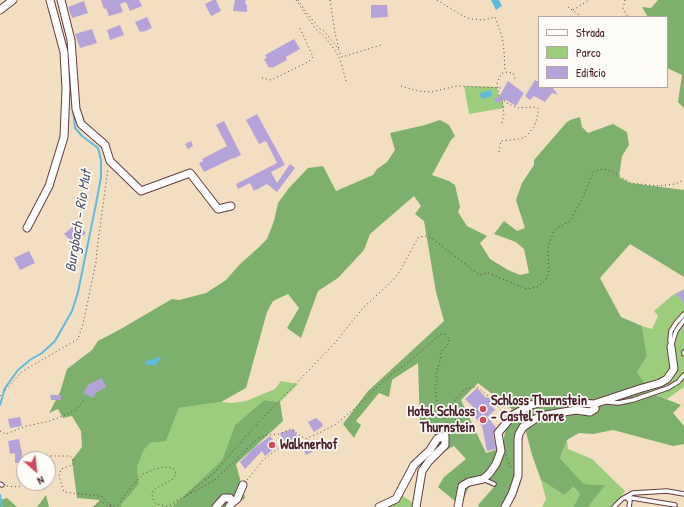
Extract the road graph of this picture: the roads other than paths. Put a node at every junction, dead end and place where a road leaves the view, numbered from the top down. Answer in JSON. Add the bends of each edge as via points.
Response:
{"nodes":[{"id":1,"x":13,"y":0,"type":"edge"},
{"id":2,"x":50,"y":0,"type":"edge"},
{"id":3,"x":60,"y":0,"type":"edge"},
{"id":4,"x":0,"y":10,"type":"edge"},
{"id":5,"x":232,"y":206,"type":"dead end"},
{"id":6,"x":27,"y":228,"type":"dead end"},
{"id":7,"x":684,"y":314,"type":"edge"},
{"id":8,"x":684,"y":320,"type":"edge"},
{"id":9,"x":671,"y":347,"type":"junction"},
{"id":10,"x":684,"y":375,"type":"edge"},
{"id":11,"x":604,"y":402,"type":"junction"},
{"id":12,"x":594,"y":404,"type":"junction"},
{"id":13,"x":483,"y":479,"type":"junction"},
{"id":14,"x":494,"y":484,"type":"dead end"},
{"id":15,"x":243,"y":485,"type":"road end"},
{"id":16,"x":684,"y":494,"type":"edge"},
{"id":17,"x":625,"y":496,"type":"junction"},
{"id":18,"x":675,"y":504,"type":"dead end"},
{"id":19,"x":231,"y":505,"type":"edge"},
{"id":20,"x":216,"y":507,"type":"edge"},
{"id":21,"x":379,"y":507,"type":"edge"},
{"id":22,"x":416,"y":507,"type":"edge"},
{"id":23,"x":458,"y":507,"type":"edge"},
{"id":24,"x":505,"y":507,"type":"edge"},
{"id":25,"x":614,"y":507,"type":"edge"},
{"id":26,"x":629,"y":507,"type":"edge"}],
"edges":[{"from":1,"to":4,"type":"street"},
{"from":2,"to":6,"type":"street","via":[[64,52],[64,137],[48,186]]},
{"from":3,"to":5,"type":"street","via":[[71,40],[76,110],[81,124],[105,145],[110,161],[141,191],[190,173],[218,208]]},
{"from":7,"to":9,"type":"lane","via":[[671,331]]},
{"from":8,"to":9,"type":"lane","via":[[676,331]]},
{"from":9,"to":11,"type":"street","via":[[674,369],[667,379]]},
{"from":10,"to":11,"type":"lane","via":[[668,388],[633,400]]},
{"from":11,"to":12,"type":"street"},
{"from":12,"to":13,"type":"street","via":[[542,402],[518,411],[498,433],[501,451],[489,474]]},
{"from":12,"to":24,"type":"street","via":[[595,409],[590,412],[576,410],[546,415],[522,427],[518,434],[518,476]]},
{"from":13,"to":14,"type":"lane"},
{"from":13,"to":23,"type":"street","via":[[462,486]]},
{"from":15,"to":19,"type":"street","via":[[237,499]]},
{"from":16,"to":17,"type":"lane","via":[[667,491],[633,493]]},
{"from":17,"to":18,"type":"lane"},
{"from":17,"to":25,"type":"lane"},
{"from":17,"to":26,"type":"lane","via":[[630,502]]},
{"from":19,"to":20,"type":"street","via":[[230,498],[224,498]]},
{"from":21,"to":22,"type":"street","via":[[396,499],[414,465],[430,450],[437,439],[446,436],[444,445],[422,471]]}]}
